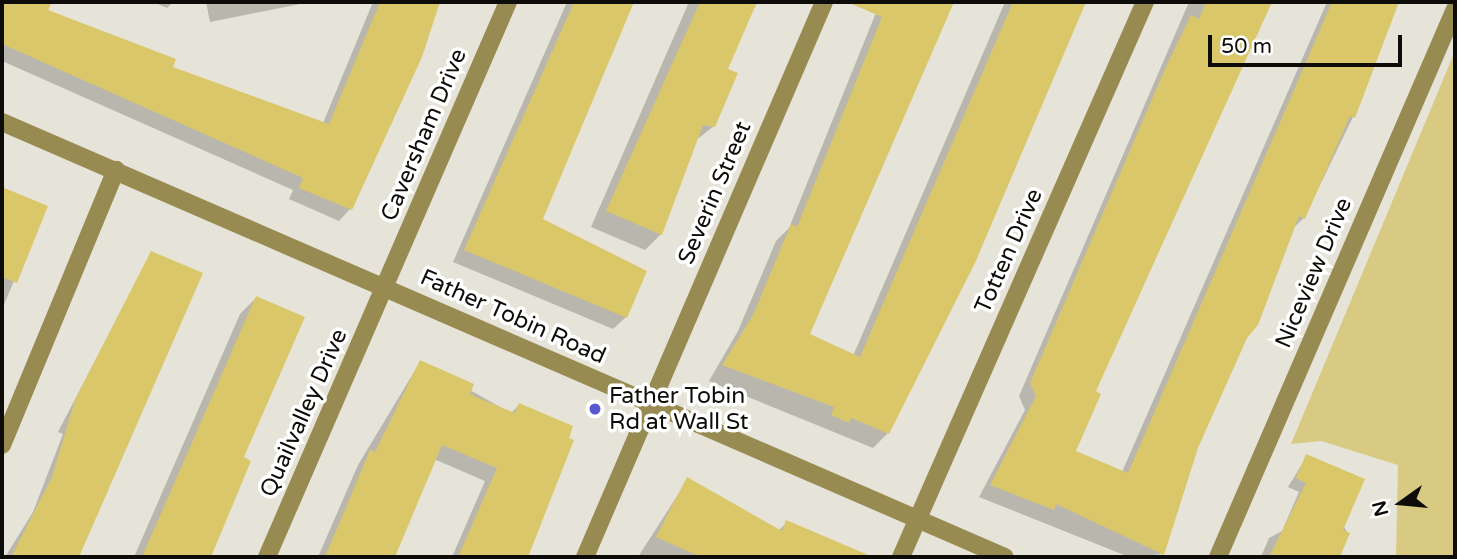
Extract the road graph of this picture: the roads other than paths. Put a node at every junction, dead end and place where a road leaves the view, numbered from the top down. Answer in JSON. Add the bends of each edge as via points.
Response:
{"nodes":[{"id":1,"x":508,"y":2,"type":"edge"},
{"id":2,"x":824,"y":2,"type":"edge"},
{"id":3,"x":1144,"y":2,"type":"edge"},
{"id":4,"x":1455,"y":9,"type":"edge"},
{"id":5,"x":2,"y":122,"type":"edge"},
{"id":6,"x":116,"y":170,"type":"junction"},
{"id":7,"x":385,"y":288,"type":"junction"},
{"id":8,"x":651,"y":404,"type":"junction"},
{"id":9,"x":2,"y":445,"type":"edge"},
{"id":10,"x":917,"y":520,"type":"junction"},
{"id":11,"x":267,"y":557,"type":"edge"},
{"id":12,"x":585,"y":557,"type":"edge"},
{"id":13,"x":901,"y":557,"type":"edge"},
{"id":14,"x":1005,"y":557,"type":"edge"},
{"id":15,"x":1218,"y":557,"type":"edge"}],
"edges":[{"from":1,"to":7,"type":"street","name":"Caversham Drive"},
{"from":2,"to":8,"type":"street","name":"Severin Street"},
{"from":3,"to":10,"type":"street","name":"Totten Drive"},
{"from":4,"to":15,"type":"street","name":"Niceview Drive"},
{"from":5,"to":6,"type":"street","name":"Father Tobin Road"},
{"from":6,"to":7,"type":"street","name":"Father Tobin Road"},
{"from":6,"to":9,"type":"street"},
{"from":7,"to":8,"type":"street","name":"Father Tobin Road"},
{"from":7,"to":11,"type":"street","name":"Quailvalley Drive"},
{"from":8,"to":10,"type":"street","name":"Father Tobin Road"},
{"from":8,"to":12,"type":"street","name":"Severin Street"},
{"from":10,"to":13,"type":"street","name":"Totten Drive"},
{"from":10,"to":14,"type":"street","name":"Father Tobin Road"}]}
